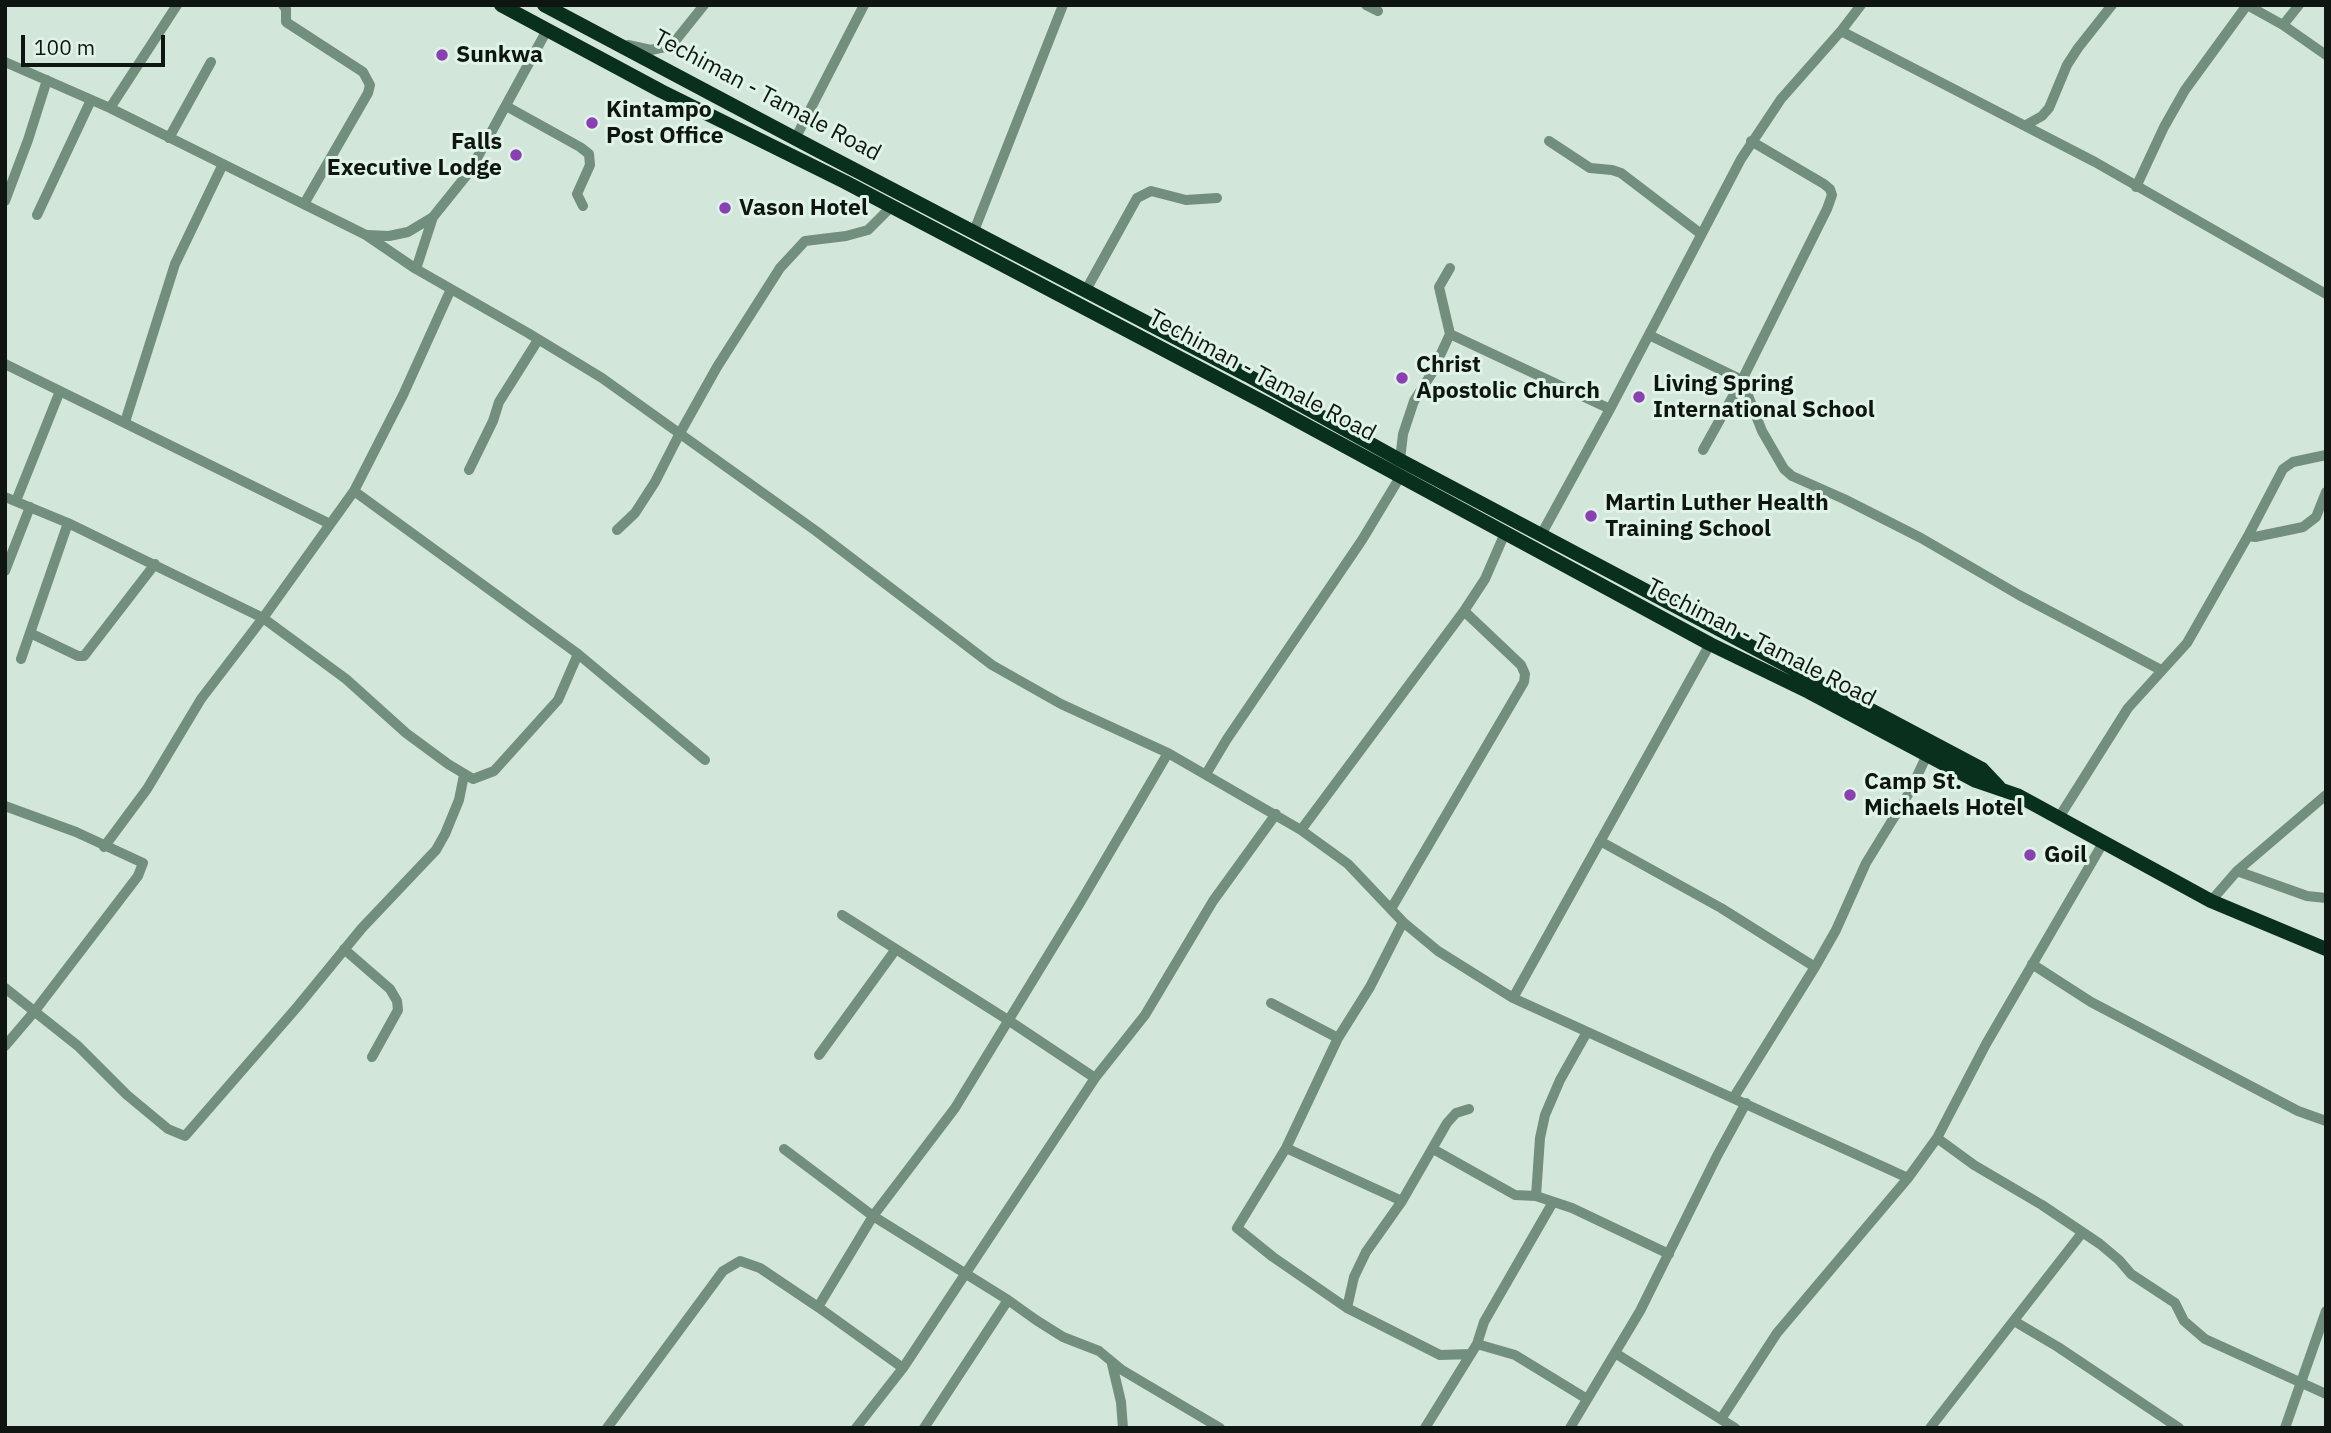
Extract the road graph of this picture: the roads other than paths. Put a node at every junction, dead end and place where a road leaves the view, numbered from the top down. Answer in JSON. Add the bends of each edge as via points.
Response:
{"nodes":[{"id":1,"x":177,"y":5,"type":"edge"},
{"id":2,"x":283,"y":5,"type":"edge"},
{"id":3,"x":501,"y":5,"type":"edge"},
{"id":4,"x":704,"y":5,"type":"edge"},
{"id":5,"x":864,"y":5,"type":"edge"},
{"id":6,"x":1063,"y":5,"type":"edge"},
{"id":7,"x":1366,"y":5,"type":"edge"},
{"id":8,"x":1861,"y":5,"type":"edge"},
{"id":9,"x":2112,"y":5,"type":"edge"},
{"id":10,"x":2247,"y":5,"type":"edge"},
{"id":11,"x":2299,"y":5,"type":"edge"},
{"id":12,"x":550,"y":9,"type":"edge"},
{"id":13,"x":1378,"y":11,"type":"dead end"},
{"id":14,"x":2283,"y":25,"type":"junction"},
{"id":15,"x":547,"y":30,"type":"junction"},
{"id":16,"x":1842,"y":31,"type":"junction"},
{"id":17,"x":617,"y":43,"type":"junction"},
{"id":18,"x":2326,"y":55,"type":"edge"},
{"id":19,"x":5,"y":62,"type":"edge"},
{"id":20,"x":211,"y":62,"type":"dead end"},
{"id":21,"x":47,"y":80,"type":"junction"},
{"id":22,"x":91,"y":100,"type":"junction"},
{"id":23,"x":506,"y":106,"type":"junction"},
{"id":24,"x":110,"y":108,"type":"junction"},
{"id":25,"x":2026,"y":125,"type":"junction"},
{"id":26,"x":169,"y":138,"type":"junction"},
{"id":27,"x":795,"y":139,"type":"junction"},
{"id":28,"x":1549,"y":141,"type":"dead end"},
{"id":29,"x":1751,"y":141,"type":"junction"},
{"id":30,"x":222,"y":164,"type":"junction"},
{"id":31,"x":2136,"y":187,"type":"junction"},
{"id":32,"x":1217,"y":198,"type":"dead end"},
{"id":33,"x":5,"y":201,"type":"edge"},
{"id":34,"x":304,"y":204,"type":"junction"},
{"id":35,"x":583,"y":206,"type":"dead end"},
{"id":36,"x":891,"y":207,"type":"junction"},
{"id":37,"x":37,"y":215,"type":"dead end"},
{"id":38,"x":433,"y":217,"type":"junction"},
{"id":39,"x":974,"y":231,"type":"junction"},
{"id":40,"x":1701,"y":234,"type":"junction"},
{"id":41,"x":366,"y":235,"type":"junction"},
{"id":42,"x":1450,"y":268,"type":"dead end"},
{"id":43,"x":416,"y":270,"type":"junction"},
{"id":44,"x":451,"y":289,"type":"junction"},
{"id":45,"x":1086,"y":290,"type":"junction"},
{"id":46,"x":2326,"y":294,"type":"edge"},
{"id":47,"x":1450,"y":334,"type":"junction"},
{"id":48,"x":1649,"y":335,"type":"junction"},
{"id":49,"x":538,"y":340,"type":"junction"},
{"id":50,"x":5,"y":364,"type":"edge"},
{"id":51,"x":1742,"y":380,"type":"junction"},
{"id":52,"x":60,"y":391,"type":"junction"},
{"id":53,"x":1610,"y":409,"type":"junction"},
{"id":54,"x":125,"y":422,"type":"junction"},
{"id":55,"x":680,"y":433,"type":"junction"},
{"id":56,"x":1703,"y":450,"type":"dead end"},
{"id":57,"x":2326,"y":455,"type":"edge"},
{"id":58,"x":1400,"y":460,"type":"junction"},
{"id":59,"x":469,"y":470,"type":"dead end"},
{"id":60,"x":1400,"y":477,"type":"junction"},
{"id":61,"x":354,"y":491,"type":"junction"},
{"id":62,"x":2326,"y":492,"type":"edge"},
{"id":63,"x":10,"y":499,"type":"edge"},
{"id":64,"x":30,"y":507,"type":"junction"},
{"id":65,"x":68,"y":523,"type":"junction"},
{"id":66,"x":330,"y":524,"type":"junction"},
{"id":67,"x":617,"y":530,"type":"dead end"},
{"id":68,"x":1505,"y":534,"type":"junction"},
{"id":69,"x":1541,"y":535,"type":"junction"},
{"id":70,"x":2248,"y":536,"type":"junction"},
{"id":71,"x":155,"y":564,"type":"junction"},
{"id":72,"x":5,"y":571,"type":"edge"},
{"id":73,"x":1464,"y":611,"type":"junction"},
{"id":74,"x":263,"y":618,"type":"junction"},
{"id":75,"x":30,"y":633,"type":"junction"},
{"id":76,"x":1710,"y":644,"type":"junction"},
{"id":77,"x":578,"y":654,"type":"junction"},
{"id":78,"x":22,"y":659,"type":"dead end"},
{"id":79,"x":2161,"y":670,"type":"junction"},
{"id":80,"x":1168,"y":753,"type":"junction"},
{"id":81,"x":1927,"y":755,"type":"junction"},
{"id":82,"x":705,"y":761,"type":"dead end"},
{"id":83,"x":1206,"y":774,"type":"junction"},
{"id":84,"x":464,"y":775,"type":"junction"},
{"id":85,"x":1999,"y":788,"type":"junction"},
{"id":86,"x":2326,"y":795,"type":"edge"},
{"id":87,"x":5,"y":806,"type":"edge"},
{"id":88,"x":1276,"y":814,"type":"junction"},
{"id":89,"x":2059,"y":819,"type":"junction"},
{"id":90,"x":1301,"y":830,"type":"junction"},
{"id":91,"x":1600,"y":841,"type":"junction"},
{"id":92,"x":2103,"y":843,"type":"junction"},
{"id":93,"x":104,"y":847,"type":"junction"},
{"id":94,"x":2237,"y":871,"type":"junction"},
{"id":95,"x":2326,"y":898,"type":"edge"},
{"id":96,"x":2211,"y":901,"type":"junction"},
{"id":97,"x":1391,"y":909,"type":"junction"},
{"id":98,"x":842,"y":915,"type":"dead end"},
{"id":99,"x":1403,"y":922,"type":"junction"},
{"id":100,"x":896,"y":949,"type":"junction"},
{"id":101,"x":2326,"y":949,"type":"edge"},
{"id":102,"x":344,"y":950,"type":"junction"},
{"id":103,"x":2032,"y":964,"type":"junction"},
{"id":104,"x":1815,"y":967,"type":"junction"},
{"id":105,"x":5,"y":988,"type":"edge"},
{"id":106,"x":1513,"y":998,"type":"junction"},
{"id":107,"x":1272,"y":1003,"type":"dead end"},
{"id":108,"x":34,"y":1012,"type":"junction"},
{"id":109,"x":1008,"y":1020,"type":"junction"},
{"id":110,"x":1587,"y":1032,"type":"junction"},
{"id":111,"x":1338,"y":1038,"type":"junction"},
{"id":112,"x":5,"y":1046,"type":"edge"},
{"id":113,"x":819,"y":1055,"type":"dead end"},
{"id":114,"x":372,"y":1057,"type":"dead end"},
{"id":115,"x":1095,"y":1078,"type":"junction"},
{"id":116,"x":1734,"y":1097,"type":"junction"},
{"id":117,"x":1746,"y":1103,"type":"junction"},
{"id":118,"x":1469,"y":1109,"type":"dead end"},
{"id":119,"x":2326,"y":1121,"type":"edge"},
{"id":120,"x":1937,"y":1138,"type":"junction"},
{"id":121,"x":1286,"y":1148,"type":"junction"},
{"id":122,"x":785,"y":1149,"type":"dead end"},
{"id":123,"x":1433,"y":1149,"type":"junction"},
{"id":124,"x":1908,"y":1178,"type":"junction"},
{"id":125,"x":1536,"y":1196,"type":"junction"},
{"id":126,"x":1402,"y":1201,"type":"junction"},
{"id":127,"x":1553,"y":1202,"type":"junction"},
{"id":128,"x":873,"y":1216,"type":"junction"},
{"id":129,"x":2082,"y":1233,"type":"junction"},
{"id":130,"x":1669,"y":1255,"type":"junction"},
{"id":131,"x":965,"y":1274,"type":"junction"},
{"id":132,"x":1008,"y":1300,"type":"junction"},
{"id":133,"x":818,"y":1307,"type":"junction"},
{"id":134,"x":1347,"y":1308,"type":"junction"},
{"id":135,"x":2326,"y":1311,"type":"edge"},
{"id":136,"x":2014,"y":1321,"type":"junction"},
{"id":137,"x":1478,"y":1344,"type":"junction"},
{"id":138,"x":1615,"y":1353,"type":"junction"},
{"id":139,"x":1471,"y":1354,"type":"junction"},
{"id":140,"x":1112,"y":1364,"type":"junction"},
{"id":141,"x":904,"y":1368,"type":"junction"},
{"id":142,"x":2299,"y":1383,"type":"junction"},
{"id":143,"x":2326,"y":1394,"type":"edge"},
{"id":144,"x":1587,"y":1399,"type":"junction"},
{"id":145,"x":1721,"y":1419,"type":"junction"},
{"id":146,"x":607,"y":1428,"type":"edge"},
{"id":147,"x":856,"y":1428,"type":"edge"},
{"id":148,"x":924,"y":1428,"type":"edge"},
{"id":149,"x":1123,"y":1428,"type":"edge"},
{"id":150,"x":1220,"y":1428,"type":"edge"},
{"id":151,"x":1425,"y":1428,"type":"edge"},
{"id":152,"x":1570,"y":1428,"type":"edge"},
{"id":153,"x":1735,"y":1428,"type":"edge"},
{"id":154,"x":1930,"y":1428,"type":"edge"},
{"id":155,"x":2179,"y":1428,"type":"edge"},
{"id":156,"x":2284,"y":1428,"type":"edge"}],
"edges":[{"from":1,"to":24,"type":"street"},
{"from":2,"to":34,"type":"street","via":[[286,22],[363,72],[370,85]]},
{"from":3,"to":15,"type":"highway","name":"Techiman - Tamale Road"},
{"from":4,"to":17,"type":"street","via":[[665,47],[651,50]]},
{"from":5,"to":27,"type":"street"},
{"from":6,"to":39,"type":"street"},
{"from":7,"to":13,"type":"street"},
{"from":8,"to":16,"type":"street"},
{"from":9,"to":25,"type":"street","via":[[2067,65],[2049,108]]},
{"from":10,"to":14,"type":"street"},
{"from":10,"to":31,"type":"street","via":[[2185,90]]},
{"from":11,"to":14,"type":"street"},
{"from":12,"to":15,"type":"highway"},
{"from":12,"to":17,"type":"highway","name":"Techiman - Tamale Road"},
{"from":14,"to":18,"type":"street"},
{"from":15,"to":23,"type":"street"},
{"from":15,"to":36,"type":"highway","name":"Techiman - Tamale Road"},
{"from":16,"to":25,"type":"street"},
{"from":16,"to":29,"type":"street"},
{"from":17,"to":27,"type":"highway","name":"Techiman - Tamale Road"},
{"from":19,"to":21,"type":"street"},
{"from":20,"to":26,"type":"street"},
{"from":21,"to":22,"type":"street"},
{"from":21,"to":33,"type":"street"},
{"from":22,"to":24,"type":"street"},
{"from":22,"to":37,"type":"street"},
{"from":23,"to":35,"type":"street","via":[[589,154],[590,165],[577,194]]},
{"from":23,"to":38,"type":"street","via":[[470,171]]},
{"from":24,"to":26,"type":"street"},
{"from":25,"to":31,"type":"street"},
{"from":26,"to":30,"type":"street"},
{"from":27,"to":39,"type":"highway","name":"Techiman - Tamale Road"},
{"from":28,"to":40,"type":"street","via":[[1590,168],[1621,173]]},
{"from":29,"to":40,"type":"street"},
{"from":29,"to":51,"type":"street","via":[[1824,184],[1832,195]]},
{"from":30,"to":34,"type":"street"},
{"from":30,"to":54,"type":"street","via":[[175,264]]},
{"from":31,"to":46,"type":"street"},
{"from":32,"to":45,"type":"street","via":[[1186,200],[1151,191],[1137,198]]},
{"from":34,"to":41,"type":"street"},
{"from":36,"to":55,"type":"street","via":[[868,230],[805,241],[770,282]]},
{"from":36,"to":60,"type":"highway","name":"Techiman - Tamale Road"},
{"from":38,"to":41,"type":"street","via":[[408,232]]},
{"from":38,"to":43,"type":"street"},
{"from":39,"to":45,"type":"highway","name":"Techiman - Tamale Road"},
{"from":40,"to":48,"type":"street"},
{"from":41,"to":43,"type":"street"},
{"from":42,"to":47,"type":"street","via":[[1439,287]]},
{"from":43,"to":44,"type":"street"},
{"from":44,"to":49,"type":"street"},
{"from":44,"to":61,"type":"street"},
{"from":45,"to":58,"type":"highway","name":"Techiman - Tamale Road"},
{"from":47,"to":53,"type":"street"},
{"from":47,"to":58,"type":"street","via":[[1415,401]]},
{"from":48,"to":51,"type":"street"},
{"from":48,"to":53,"type":"street"},
{"from":49,"to":55,"type":"street"},
{"from":49,"to":59,"type":"street","via":[[499,402]]},
{"from":50,"to":52,"type":"street"},
{"from":51,"to":56,"type":"street"},
{"from":51,"to":79,"type":"street","via":[[1762,431],[1792,476],[1922,538]]},
{"from":52,"to":54,"type":"street"},
{"from":52,"to":63,"type":"street"},
{"from":53,"to":69,"type":"street"},
{"from":54,"to":66,"type":"street"},
{"from":55,"to":67,"type":"street","via":[[642,503]]},
{"from":55,"to":80,"type":"street","via":[[992,665],[1061,704]]},
{"from":57,"to":70,"type":"street","via":[[2293,462],[2283,469]]},
{"from":58,"to":69,"type":"highway","name":"Techiman - Tamale Road"},
{"from":60,"to":68,"type":"highway","name":"Techiman - Tamale Road"},
{"from":60,"to":83,"type":"street"},
{"from":61,"to":66,"type":"street"},
{"from":61,"to":77,"type":"street"},
{"from":62,"to":70,"type":"street","via":[[2316,517],[2303,527]]},
{"from":63,"to":64,"type":"street"},
{"from":64,"to":65,"type":"street"},
{"from":64,"to":72,"type":"street"},
{"from":65,"to":71,"type":"street"},
{"from":65,"to":75,"type":"street"},
{"from":66,"to":74,"type":"street"},
{"from":68,"to":73,"type":"street"},
{"from":68,"to":76,"type":"highway","name":"Techiman - Tamale Road"},
{"from":69,"to":85,"type":"highway","name":"Techiman - Tamale Road","via":[[1982,769]]},
{"from":70,"to":79,"type":"street","via":[[2187,643]]},
{"from":71,"to":74,"type":"street"},
{"from":71,"to":75,"type":"street","via":[[84,656]]},
{"from":73,"to":90,"type":"street"},
{"from":73,"to":97,"type":"street","via":[[1521,665],[1524,682]]},
{"from":74,"to":84,"type":"street"},
{"from":74,"to":93,"type":"street","via":[[201,699],[147,789]]},
{"from":75,"to":78,"type":"street"},
{"from":76,"to":81,"type":"highway","name":"Techiman - Tamale Road"},
{"from":76,"to":91,"type":"street"},
{"from":77,"to":82,"type":"street"},
{"from":77,"to":84,"type":"street","via":[[558,700],[494,771],[473,779]]},
{"from":79,"to":89,"type":"street","via":[[2128,708]]},
{"from":80,"to":83,"type":"street"},
{"from":80,"to":109,"type":"street"},
{"from":81,"to":85,"type":"highway","name":"Techiman - Tamale Road"},
{"from":81,"to":104,"type":"street"},
{"from":83,"to":88,"type":"street"},
{"from":84,"to":102,"type":"street","via":[[459,800],[436,850]]},
{"from":85,"to":89,"type":"highway","name":"Techiman - Tamale Road"},
{"from":86,"to":94,"type":"street"},
{"from":87,"to":93,"type":"street"},
{"from":88,"to":90,"type":"street"},
{"from":88,"to":115,"type":"street","via":[[1213,901],[1145,1014]]},
{"from":89,"to":92,"type":"highway","name":"Techiman - Tamale Road"},
{"from":90,"to":97,"type":"street","via":[[1348,864]]},
{"from":91,"to":104,"type":"street"},
{"from":91,"to":106,"type":"street"},
{"from":92,"to":96,"type":"highway","name":"Techiman - Tamale Road"},
{"from":92,"to":103,"type":"street"},
{"from":93,"to":108,"type":"street","via":[[141,860],[138,876]]},
{"from":94,"to":95,"type":"street","via":[[2307,896]]},
{"from":94,"to":96,"type":"street"},
{"from":96,"to":101,"type":"highway","name":"Techiman - Tamale Road"},
{"from":97,"to":99,"type":"street"},
{"from":98,"to":100,"type":"street"},
{"from":99,"to":106,"type":"street","via":[[1438,951]]},
{"from":99,"to":111,"type":"street"},
{"from":100,"to":109,"type":"street"},
{"from":100,"to":113,"type":"street"},
{"from":102,"to":108,"type":"street","via":[[186,1136],[168,1129]]},
{"from":102,"to":114,"type":"street","via":[[390,989],[397,1001],[398,1010]]},
{"from":103,"to":119,"type":"street","via":[[2091,1002],[2298,1111]]},
{"from":103,"to":120,"type":"street"},
{"from":104,"to":116,"type":"street"},
{"from":105,"to":108,"type":"street"},
{"from":106,"to":110,"type":"street"},
{"from":107,"to":111,"type":"street"},
{"from":108,"to":112,"type":"street"},
{"from":109,"to":115,"type":"street"},
{"from":109,"to":128,"type":"street","via":[[955,1108]]},
{"from":110,"to":116,"type":"street"},
{"from":110,"to":125,"type":"street","via":[[1545,1115]]},
{"from":111,"to":121,"type":"street"},
{"from":115,"to":131,"type":"street"},
{"from":116,"to":117,"type":"street"},
{"from":117,"to":124,"type":"street"},
{"from":117,"to":130,"type":"street"},
{"from":118,"to":123,"type":"street","via":[[1456,1112]]},
{"from":120,"to":124,"type":"street"},
{"from":120,"to":129,"type":"street"},
{"from":121,"to":126,"type":"street"},
{"from":121,"to":134,"type":"street","via":[[1237,1228]]},
{"from":122,"to":128,"type":"street"},
{"from":123,"to":125,"type":"street","via":[[1516,1195]]},
{"from":123,"to":126,"type":"street"},
{"from":124,"to":145,"type":"street","via":[[1777,1333]]},
{"from":125,"to":127,"type":"street"},
{"from":126,"to":134,"type":"street","via":[[1354,1277]]},
{"from":127,"to":130,"type":"street"},
{"from":127,"to":137,"type":"street","via":[[1484,1322]]},
{"from":128,"to":131,"type":"street"},
{"from":128,"to":133,"type":"street"},
{"from":129,"to":136,"type":"street"},
{"from":129,"to":142,"type":"street","via":[[2175,1303],[2184,1321],[2205,1339]]},
{"from":130,"to":138,"type":"street"},
{"from":131,"to":132,"type":"street"},
{"from":131,"to":141,"type":"street"},
{"from":132,"to":140,"type":"street","via":[[1063,1337],[1100,1352]]},
{"from":132,"to":148,"type":"street"},
{"from":133,"to":141,"type":"street"},
{"from":133,"to":146,"type":"street","via":[[760,1268],[740,1261],[723,1271]]},
{"from":134,"to":139,"type":"street","via":[[1440,1355]]},
{"from":135,"to":142,"type":"street"},
{"from":136,"to":154,"type":"street"},
{"from":136,"to":155,"type":"street"},
{"from":137,"to":139,"type":"street"},
{"from":137,"to":144,"type":"street","via":[[1515,1355]]},
{"from":138,"to":144,"type":"street"},
{"from":138,"to":145,"type":"street"},
{"from":139,"to":151,"type":"street"},
{"from":140,"to":149,"type":"street"},
{"from":140,"to":150,"type":"street"},
{"from":141,"to":147,"type":"street"},
{"from":142,"to":143,"type":"street"},
{"from":142,"to":156,"type":"street"},
{"from":144,"to":152,"type":"street"},
{"from":145,"to":153,"type":"street"}]}
